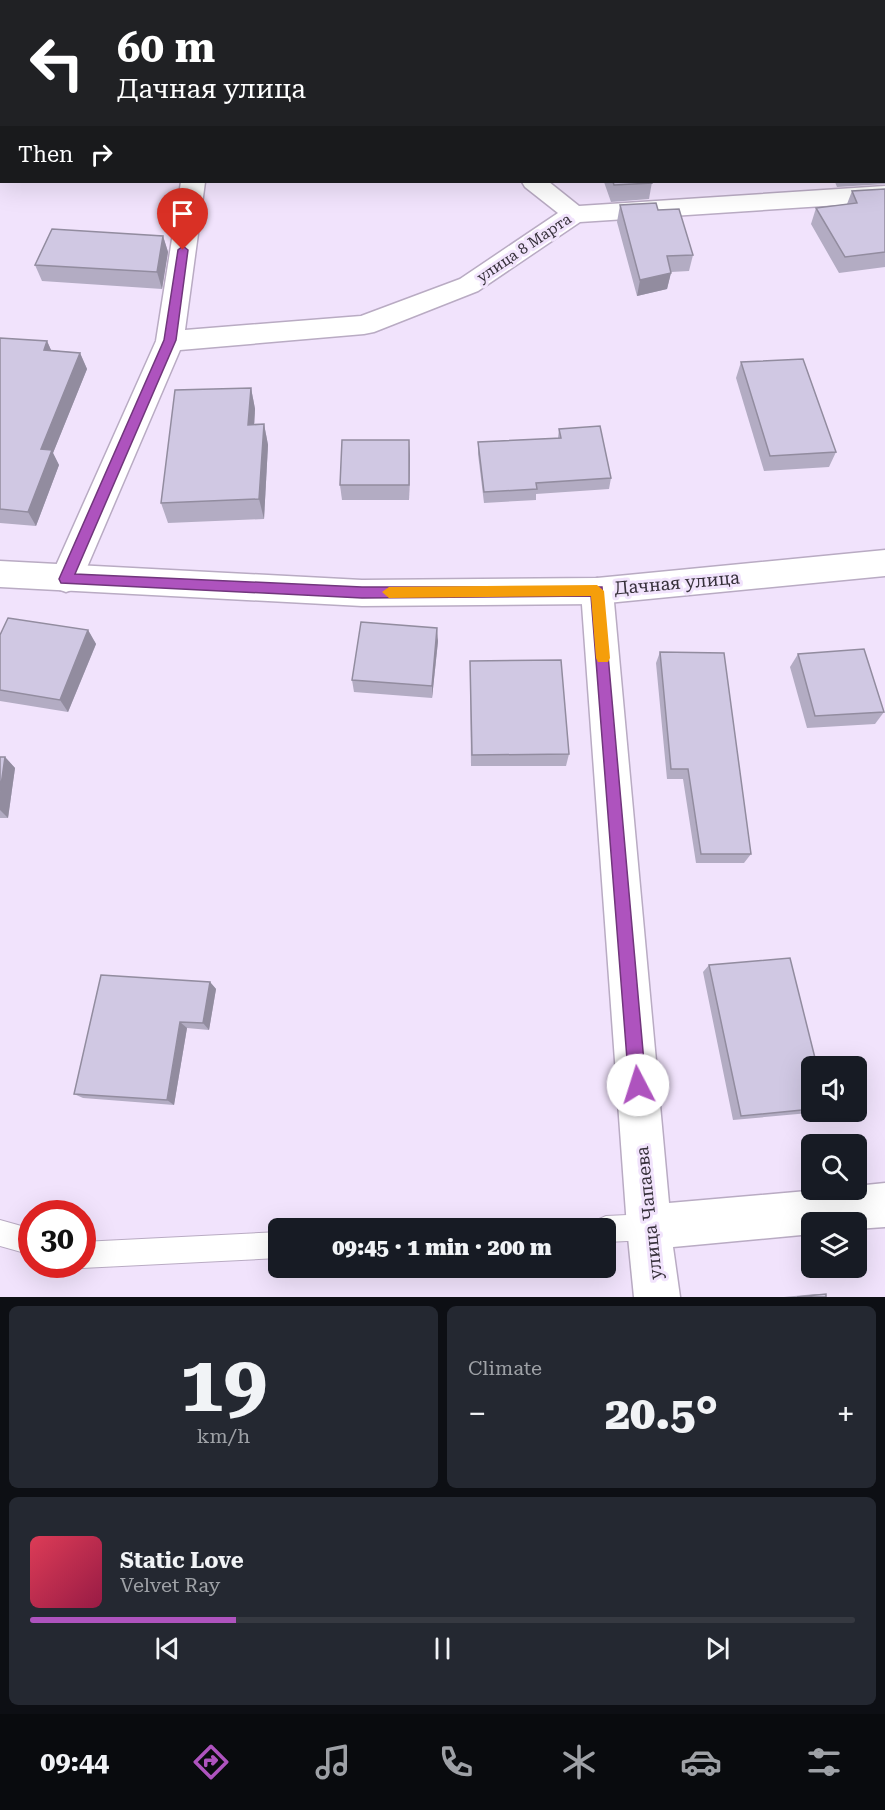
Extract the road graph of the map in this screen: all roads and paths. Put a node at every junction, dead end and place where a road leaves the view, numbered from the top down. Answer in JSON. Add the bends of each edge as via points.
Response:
{"nodes":[{"id":1,"x":193,"y":183,"type":"edge"},
{"id":2,"x":535,"y":183,"type":"edge"},
{"id":3,"x":885,"y":194,"type":"edge"},
{"id":4,"x":574,"y":214,"type":"junction"},
{"id":5,"x":170,"y":340,"type":"junction"},
{"id":6,"x":885,"y":563,"type":"edge"},
{"id":7,"x":0,"y":574,"type":"edge"},
{"id":8,"x":66,"y":579,"type":"junction"},
{"id":9,"x":597,"y":591,"type":"junction"},
{"id":10,"x":885,"y":1205,"type":"edge"},
{"id":11,"x":649,"y":1227,"type":"junction"},
{"id":12,"x":616,"y":1229,"type":"edge"},
{"id":13,"x":0,"y":1233,"type":"edge"},
{"id":14,"x":18,"y":1238,"type":"edge"},
{"id":15,"x":268,"y":1246,"type":"edge"},
{"id":16,"x":96,"y":1254,"type":"edge"},
{"id":17,"x":657,"y":1297,"type":"edge"}],
"edges":[{"from":1,"to":5,"type":"street"},
{"from":2,"to":4,"type":"street"},
{"from":3,"to":4,"type":"street","name":"улица 8 Марта"},
{"from":4,"to":5,"type":"street","name":"улица 8 Марта","via":[[469,285],[364,325]]},
{"from":5,"to":8,"type":"street"},
{"from":6,"to":9,"type":"street","name":"Дачная улица"},
{"from":7,"to":8,"type":"street","name":"Дачная улица"},
{"from":8,"to":9,"type":"street","name":"Дачная улица","via":[[362,593]]},
{"from":9,"to":11,"type":"street","name":"улица Чапаева"},
{"from":10,"to":11,"type":"street"},
{"from":11,"to":12,"type":"lane"},
{"from":11,"to":17,"type":"street","name":"улица Чапаева"},
{"from":13,"to":14,"type":"lane"},
{"from":15,"to":16,"type":"lane"}]}
